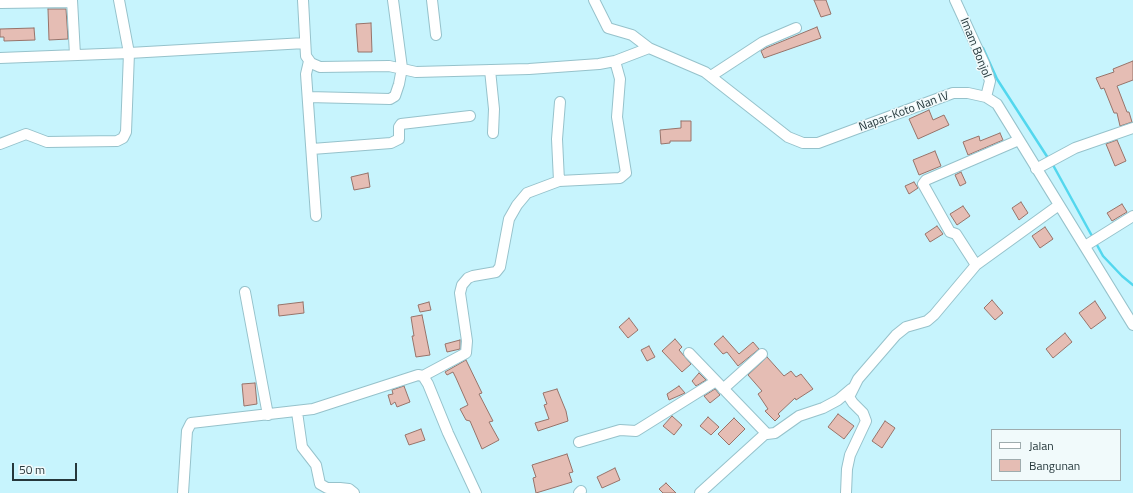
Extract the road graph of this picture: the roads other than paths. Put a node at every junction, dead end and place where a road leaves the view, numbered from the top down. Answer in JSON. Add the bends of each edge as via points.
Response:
{"nodes":[{"id":1,"x":119,"y":0,"type":"edge"},
{"id":2,"x":303,"y":0,"type":"edge"},
{"id":3,"x":393,"y":0,"type":"edge"},
{"id":4,"x":432,"y":0,"type":"edge"},
{"id":5,"x":594,"y":0,"type":"edge"},
{"id":6,"x":955,"y":0,"type":"edge"},
{"id":7,"x":72,"y":1,"type":"edge"},
{"id":8,"x":5,"y":2,"type":"edge"},
{"id":9,"x":796,"y":28,"type":"dead end"},
{"id":10,"x":436,"y":35,"type":"dead end"},
{"id":11,"x":305,"y":43,"type":"junction"},
{"id":12,"x":648,"y":48,"type":"junction"},
{"id":13,"x":129,"y":53,"type":"junction"},
{"id":14,"x":75,"y":55,"type":"junction"},
{"id":15,"x":0,"y":58,"type":"edge"},
{"id":16,"x":309,"y":61,"type":"junction"},
{"id":17,"x":616,"y":61,"type":"junction"},
{"id":18,"x":402,"y":68,"type":"junction"},
{"id":19,"x":490,"y":70,"type":"junction"},
{"id":20,"x":711,"y":76,"type":"junction"},
{"id":21,"x":308,"y":97,"type":"junction"},
{"id":22,"x":986,"y":97,"type":"junction"},
{"id":23,"x":560,"y":102,"type":"dead end"},
{"id":24,"x":470,"y":116,"type":"dead end"},
{"id":25,"x":1133,"y":128,"type":"edge"},
{"id":26,"x":493,"y":133,"type":"dead end"},
{"id":27,"x":1019,"y":140,"type":"junction"},
{"id":28,"x":0,"y":144,"type":"edge"},
{"id":29,"x":312,"y":149,"type":"junction"},
{"id":30,"x":1036,"y":169,"type":"junction"},
{"id":31,"x":559,"y":181,"type":"junction"},
{"id":32,"x":1059,"y":205,"type":"junction"},
{"id":33,"x":316,"y":216,"type":"dead end"},
{"id":34,"x":1133,"y":216,"type":"edge"},
{"id":35,"x":1084,"y":246,"type":"junction"},
{"id":36,"x":976,"y":265,"type":"junction"},
{"id":37,"x":245,"y":292,"type":"dead end"},
{"id":38,"x":1133,"y":325,"type":"edge"},
{"id":39,"x":689,"y":353,"type":"dead end"},
{"id":40,"x":762,"y":354,"type":"dead end"},
{"id":41,"x":423,"y":376,"type":"junction"},
{"id":42,"x":716,"y":381,"type":"junction"},
{"id":43,"x":724,"y":389,"type":"junction"},
{"id":44,"x":851,"y":391,"type":"junction"},
{"id":45,"x":297,"y":412,"type":"junction"},
{"id":46,"x":268,"y":415,"type":"junction"},
{"id":47,"x":765,"y":434,"type":"junction"},
{"id":48,"x":579,"y":442,"type":"dead end"},
{"id":49,"x":183,"y":493,"type":"edge"},
{"id":50,"x":354,"y":493,"type":"edge"},
{"id":51,"x":476,"y":493,"type":"edge"},
{"id":52,"x":700,"y":493,"type":"edge"},
{"id":53,"x":846,"y":493,"type":"edge"}],
"edges":[{"from":1,"to":13,"type":"street"},
{"from":2,"to":11,"type":"street"},
{"from":3,"to":18,"type":"street"},
{"from":4,"to":10,"type":"street"},
{"from":5,"to":12,"type":"street","name":"Napar-Koto Nan IV","via":[[608,28],[632,35]]},
{"from":6,"to":22,"type":"street","name":"Imam Bonjol","via":[[990,81]]},
{"from":7,"to":8,"type":"street"},
{"from":7,"to":14,"type":"street"},
{"from":9,"to":20,"type":"street","via":[[762,42]]},
{"from":11,"to":13,"type":"street"},
{"from":11,"to":16,"type":"street"},
{"from":12,"to":17,"type":"street"},
{"from":12,"to":20,"type":"street","name":"Napar-Koto Nan IV","via":[[692,65]]},
{"from":13,"to":14,"type":"street"},
{"from":13,"to":28,"type":"street","via":[[126,132],[122,139],[47,142],[26,134]]},
{"from":14,"to":15,"type":"street"},
{"from":16,"to":18,"type":"street","via":[[320,67]]},
{"from":16,"to":21,"type":"street","via":[[306,74]]},
{"from":17,"to":19,"type":"street"},
{"from":17,"to":31,"type":"street","via":[[620,80],[617,117],[626,173],[620,178]]},
{"from":18,"to":19,"type":"street","via":[[416,72]]},
{"from":18,"to":21,"type":"street","via":[[393,98]]},
{"from":19,"to":26,"type":"street","via":[[494,110]]},
{"from":20,"to":22,"type":"street","name":"Napar-Koto Nan IV","via":[[788,137],[803,143],[818,143],[953,93]]},
{"from":21,"to":29,"type":"street"},
{"from":22,"to":27,"type":"street","name":"Napar-Koto Nan IV","via":[[997,104]]},
{"from":23,"to":31,"type":"street"},
{"from":24,"to":29,"type":"street","via":[[401,124],[399,140],[391,143]]},
{"from":25,"to":30,"type":"street","via":[[1075,148]]},
{"from":27,"to":30,"type":"street","name":"Napar-Koto Nan IV"},
{"from":27,"to":36,"type":"street","via":[[926,180],[923,184],[950,232],[956,234]]},
{"from":29,"to":33,"type":"street"},
{"from":30,"to":32,"type":"street","name":"Napar-Koto Nan IV"},
{"from":31,"to":41,"type":"street","via":[[527,193],[517,205],[510,219],[500,267],[496,272],[473,276],[462,285],[460,293],[467,341],[466,353]]},
{"from":32,"to":35,"type":"street","name":"Napar-Koto Nan IV"},
{"from":32,"to":36,"type":"street"},
{"from":34,"to":35,"type":"street"},
{"from":35,"to":38,"type":"street","name":"Napar-Koto Nan IV"},
{"from":36,"to":44,"type":"street","via":[[934,316],[906,327],[896,335],[858,379]]},
{"from":37,"to":46,"type":"street"},
{"from":39,"to":42,"type":"street"},
{"from":40,"to":43,"type":"street"},
{"from":41,"to":45,"type":"street","via":[[413,376],[326,406]]},
{"from":41,"to":51,"type":"street"},
{"from":42,"to":43,"type":"street"},
{"from":42,"to":48,"type":"street","via":[[634,432],[620,430]]},
{"from":43,"to":47,"type":"street"},
{"from":44,"to":47,"type":"street","via":[[824,408],[799,416],[775,433]]},
{"from":44,"to":53,"type":"street","via":[[853,403],[863,413],[866,421],[850,455]]},
{"from":45,"to":46,"type":"street"},
{"from":45,"to":50,"type":"street","via":[[302,447],[316,465],[320,484],[327,488],[349,489]]},
{"from":46,"to":49,"type":"street","via":[[193,422],[189,425]]},
{"from":47,"to":52,"type":"street"}]}
